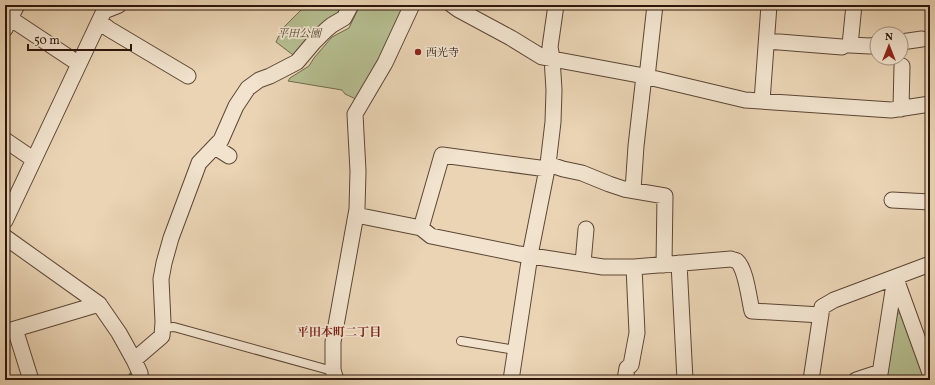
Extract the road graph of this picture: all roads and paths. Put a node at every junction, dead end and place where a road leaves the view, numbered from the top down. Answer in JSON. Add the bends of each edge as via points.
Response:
{"nodes":[{"id":1,"x":120,"y":5,"type":"edge"},
{"id":2,"x":351,"y":5,"type":"edge"},
{"id":3,"x":412,"y":5,"type":"edge"},
{"id":4,"x":452,"y":5,"type":"edge"},
{"id":5,"x":556,"y":5,"type":"edge"},
{"id":6,"x":654,"y":5,"type":"edge"},
{"id":7,"x":769,"y":5,"type":"edge"},
{"id":8,"x":854,"y":5,"type":"edge"},
{"id":9,"x":9,"y":17,"type":"edge"},
{"id":10,"x":100,"y":22,"type":"junction"},
{"id":11,"x":922,"y":39,"type":"dead end"},
{"id":12,"x":909,"y":41,"type":"edge"},
{"id":13,"x":767,"y":42,"type":"junction"},
{"id":14,"x":869,"y":46,"type":"edge"},
{"id":15,"x":842,"y":47,"type":"dead end"},
{"id":16,"x":552,"y":58,"type":"junction"},
{"id":17,"x":79,"y":64,"type":"junction"},
{"id":18,"x":902,"y":66,"type":"dead end"},
{"id":19,"x":188,"y":76,"type":"dead end"},
{"id":20,"x":645,"y":77,"type":"junction"},
{"id":21,"x":762,"y":101,"type":"junction"},
{"id":22,"x":930,"y":104,"type":"edge"},
{"id":23,"x":902,"y":109,"type":"junction"},
{"id":24,"x":5,"y":140,"type":"edge"},
{"id":25,"x":215,"y":147,"type":"junction"},
{"id":26,"x":229,"y":156,"type":"dead end"},
{"id":27,"x":33,"y":159,"type":"junction"},
{"id":28,"x":547,"y":166,"type":"junction"},
{"id":29,"x":633,"y":190,"type":"junction"},
{"id":30,"x":892,"y":200,"type":"dead end"},
{"id":31,"x":930,"y":202,"type":"edge"},
{"id":32,"x":356,"y":215,"type":"junction"},
{"id":33,"x":5,"y":221,"type":"edge"},
{"id":34,"x":421,"y":228,"type":"junction"},
{"id":35,"x":586,"y":229,"type":"dead end"},
{"id":36,"x":5,"y":237,"type":"edge"},
{"id":37,"x":530,"y":255,"type":"junction"},
{"id":38,"x":582,"y":263,"type":"junction"},
{"id":39,"x":679,"y":263,"type":"junction"},
{"id":40,"x":930,"y":264,"type":"edge"},
{"id":41,"x":664,"y":265,"type":"junction"},
{"id":42,"x":634,"y":267,"type":"junction"},
{"id":43,"x":895,"y":278,"type":"junction"},
{"id":44,"x":99,"y":304,"type":"junction"},
{"id":45,"x":821,"y":315,"type":"junction"},
{"id":46,"x":167,"y":328,"type":"junction"},
{"id":47,"x":10,"y":330,"type":"edge"},
{"id":48,"x":461,"y":341,"type":"dead end"},
{"id":49,"x":515,"y":350,"type":"junction"},
{"id":50,"x":138,"y":371,"type":"edge"},
{"id":51,"x":930,"y":374,"type":"edge"},
{"id":52,"x":334,"y":375,"type":"edge"},
{"id":53,"x":879,"y":376,"type":"edge"},
{"id":54,"x":31,"y":380,"type":"edge"},
{"id":55,"x":511,"y":380,"type":"edge"},
{"id":56,"x":625,"y":380,"type":"edge"},
{"id":57,"x":685,"y":380,"type":"edge"},
{"id":58,"x":811,"y":380,"type":"edge"},
{"id":59,"x":856,"y":380,"type":"edge"}],
"edges":[{"from":1,"to":10,"type":"street","via":[[104,11]]},
{"from":2,"to":25,"type":"street","via":[[344,18],[326,30],[297,62],[248,88]]},
{"from":3,"to":32,"type":"street","via":[[385,63],[355,114],[358,171]]},
{"from":4,"to":16,"type":"street","via":[[542,57]]},
{"from":5,"to":16,"type":"street","via":[[550,47]]},
{"from":6,"to":20,"type":"street"},
{"from":7,"to":13,"type":"street"},
{"from":8,"to":14,"type":"street","via":[[850,45]]},
{"from":9,"to":17,"type":"street"},
{"from":10,"to":17,"type":"street"},
{"from":10,"to":19,"type":"street"},
{"from":11,"to":12,"type":"street"},
{"from":13,"to":15,"type":"street"},
{"from":13,"to":21,"type":"street"},
{"from":16,"to":20,"type":"street"},
{"from":16,"to":28,"type":"street","via":[[553,122]]},
{"from":17,"to":27,"type":"street"},
{"from":18,"to":23,"type":"street"},
{"from":20,"to":21,"type":"street","via":[[745,100]]},
{"from":20,"to":29,"type":"street"},
{"from":21,"to":23,"type":"street"},
{"from":22,"to":23,"type":"street"},
{"from":24,"to":27,"type":"street"},
{"from":25,"to":26,"type":"street"},
{"from":25,"to":46,"type":"street","via":[[199,164],[164,263],[161,280]]},
{"from":27,"to":33,"type":"street"},
{"from":28,"to":29,"type":"street","via":[[582,173]]},
{"from":28,"to":34,"type":"street","via":[[442,154]]},
{"from":28,"to":37,"type":"street"},
{"from":29,"to":41,"type":"street","via":[[666,196]]},
{"from":30,"to":31,"type":"street"},
{"from":32,"to":34,"type":"street"},
{"from":32,"to":52,"type":"street","via":[[332,342]]},
{"from":34,"to":37,"type":"street","via":[[431,236]]},
{"from":35,"to":38,"type":"street"},
{"from":36,"to":44,"type":"street"},
{"from":37,"to":38,"type":"street"},
{"from":37,"to":49,"type":"street"},
{"from":38,"to":42,"type":"street","via":[[603,267]]},
{"from":39,"to":41,"type":"street"},
{"from":39,"to":45,"type":"street","via":[[731,259],[738,262],[741,268],[752,311]]},
{"from":39,"to":57,"type":"street"},
{"from":40,"to":43,"type":"street"},
{"from":41,"to":42,"type":"street"},
{"from":42,"to":56,"type":"street","via":[[637,333],[631,365],[627,368]]},
{"from":43,"to":45,"type":"street","via":[[827,303],[822,307]]},
{"from":43,"to":51,"type":"street"},
{"from":43,"to":53,"type":"street"},
{"from":44,"to":47,"type":"street"},
{"from":44,"to":50,"type":"street","via":[[119,333]]},
{"from":45,"to":58,"type":"street"},
{"from":46,"to":50,"type":"street"},
{"from":46,"to":52,"type":"lane","via":[[329,370]]},
{"from":47,"to":54,"type":"street"},
{"from":48,"to":49,"type":"lane"},
{"from":49,"to":55,"type":"street"},
{"from":53,"to":59,"type":"street"}]}
